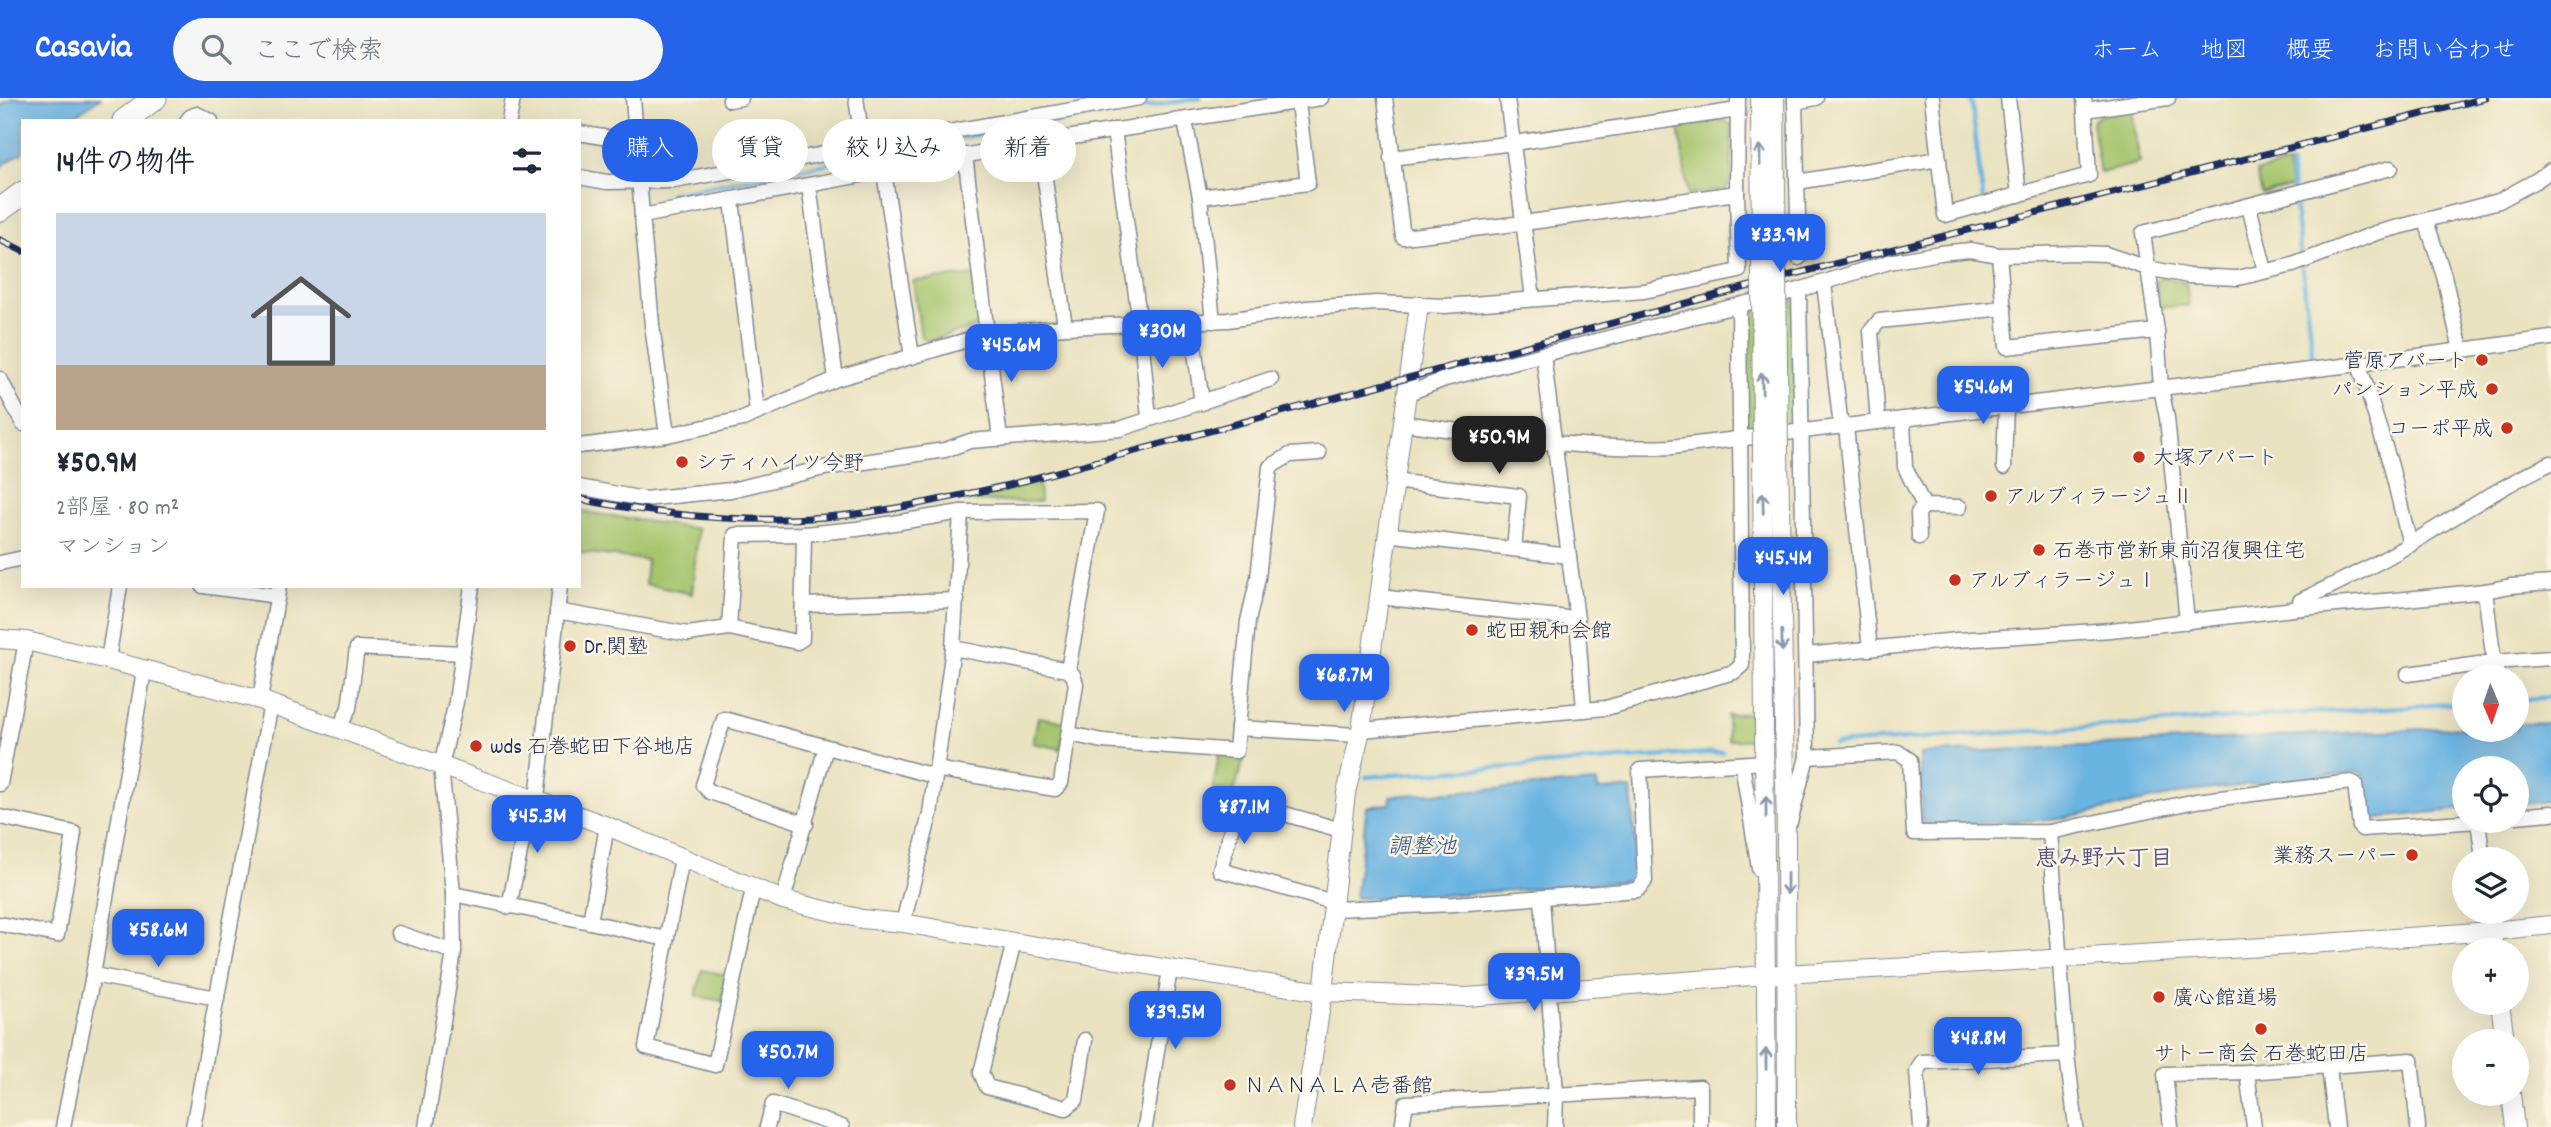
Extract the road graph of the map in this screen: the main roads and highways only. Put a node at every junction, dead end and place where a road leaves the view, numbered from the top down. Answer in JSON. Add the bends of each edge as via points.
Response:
{"nodes":[{"id":1,"x":155,"y":98,"type":"edge"},
{"id":2,"x":127,"y":119,"type":"edge"},
{"id":3,"x":21,"y":194,"type":"edge"},
{"id":4,"x":0,"y":209,"type":"edge"}],
"edges":[{"from":1,"to":2,"type":"highway"},
{"from":3,"to":4,"type":"highway"}]}
